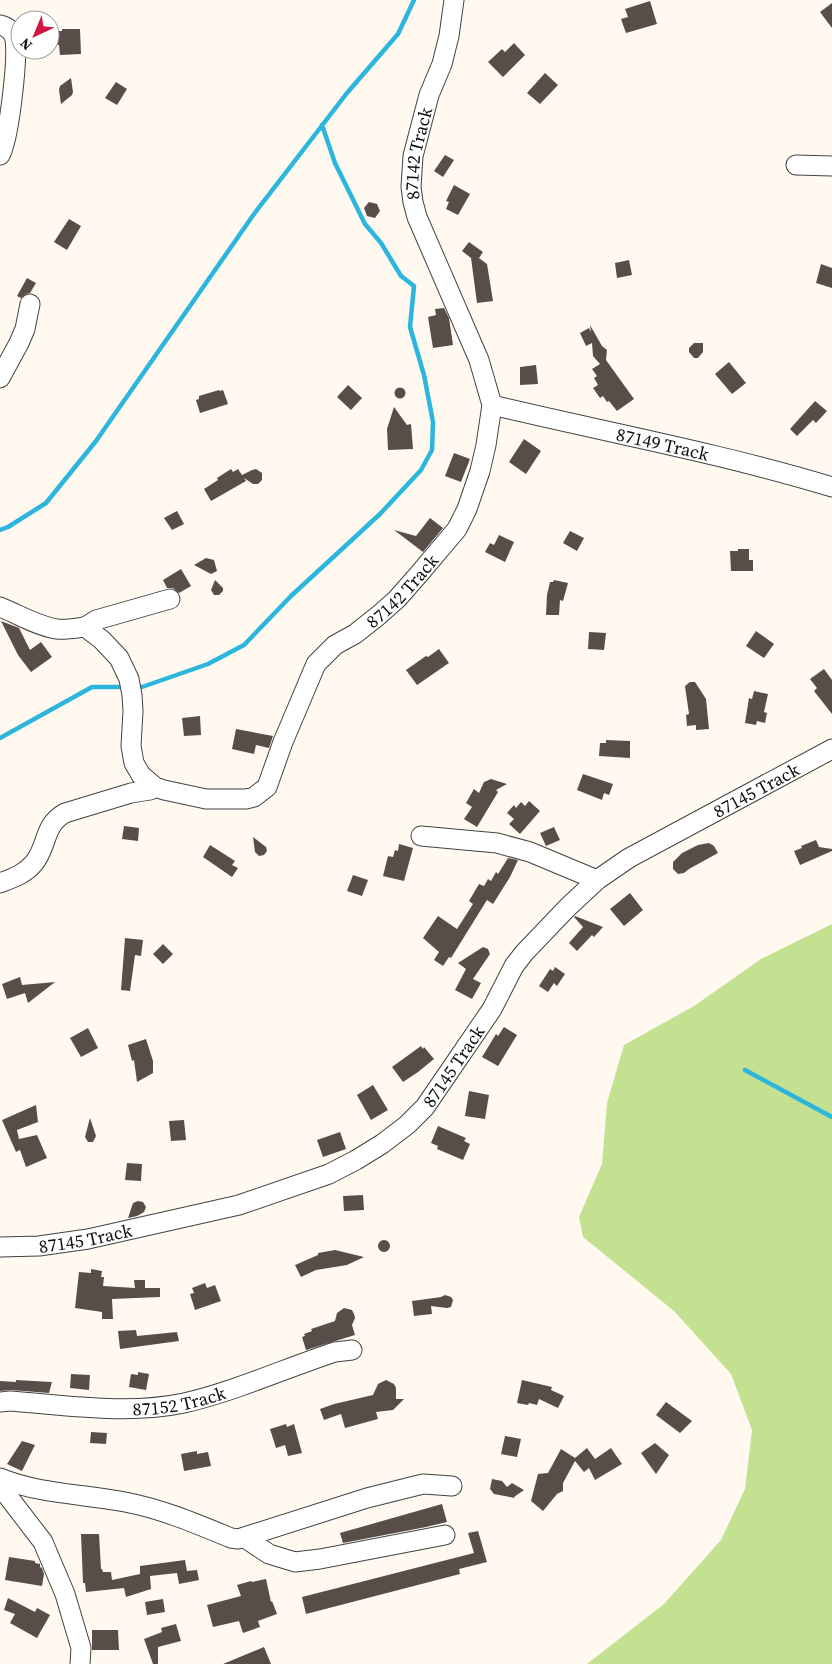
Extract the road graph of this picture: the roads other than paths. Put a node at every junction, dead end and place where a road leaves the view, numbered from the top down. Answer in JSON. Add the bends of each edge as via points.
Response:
{"nodes":[{"id":1,"x":454,"y":0,"type":"edge"},
{"id":2,"x":0,"y":25,"type":"edge"},
{"id":3,"x":0,"y":155,"type":"edge"},
{"id":4,"x":796,"y":165,"type":"dead end"},
{"id":5,"x":832,"y":166,"type":"edge"},
{"id":6,"x":30,"y":304,"type":"dead end"},
{"id":7,"x":0,"y":378,"type":"edge"},
{"id":8,"x":492,"y":405,"type":"junction"},
{"id":9,"x":832,"y":487,"type":"edge"},
{"id":10,"x":170,"y":599,"type":"dead end"},
{"id":11,"x":0,"y":607,"type":"edge"},
{"id":12,"x":85,"y":627,"type":"junction"},
{"id":13,"x":832,"y":749,"type":"edge"},
{"id":14,"x":155,"y":787,"type":"junction"},
{"id":15,"x":421,"y":836,"type":"dead end"},
{"id":16,"x":597,"y":880,"type":"junction"},
{"id":17,"x":0,"y":883,"type":"edge"},
{"id":18,"x":0,"y":1247,"type":"edge"},
{"id":19,"x":352,"y":1350,"type":"dead end"},
{"id":20,"x":0,"y":1402,"type":"edge"},
{"id":21,"x":0,"y":1478,"type":"edge"},
{"id":22,"x":0,"y":1486,"type":"edge"},
{"id":23,"x":452,"y":1486,"type":"dead end"},
{"id":24,"x":445,"y":1535,"type":"dead end"},
{"id":25,"x":245,"y":1538,"type":"junction"},
{"id":26,"x":80,"y":1664,"type":"edge"}],
"edges":[{"from":1,"to":8,"type":"street","name":"87142 Track","via":[[447,46],[429,95],[413,156],[411,188],[416,217],[479,360]]},
{"from":2,"to":3,"type":"street","via":[[10,29],[15,40],[8,130]]},
{"from":4,"to":5,"type":"street"},
{"from":6,"to":7,"type":"street","via":[[19,343]]},
{"from":8,"to":9,"type":"street","name":"87149 Track","via":[[696,450]]},
{"from":8,"to":14,"type":"street","name":"87142 Track","via":[[480,470],[457,529],[397,599],[355,634],[334,645],[316,664],[267,787],[254,797],[206,799]]},
{"from":10,"to":12,"type":"street","via":[[96,620]]},
{"from":11,"to":12,"type":"street","via":[[47,626],[62,629]]},
{"from":12,"to":14,"type":"street","name":"87142 Track","via":[[119,658],[125,670],[132,696],[134,763],[141,776]]},
{"from":13,"to":16,"type":"street","name":"87145 Track","via":[[629,858]]},
{"from":14,"to":17,"type":"street","via":[[59,816],[51,824],[35,862],[19,876]]},
{"from":15,"to":16,"type":"street","via":[[497,843],[530,852]]},
{"from":16,"to":18,"type":"street","name":"87145 Track","via":[[524,953],[492,1009],[425,1107],[382,1144],[329,1174],[239,1205],[88,1239],[40,1246]]},
{"from":19,"to":20,"type":"street","name":"87152 Track","via":[[335,1352],[223,1391],[174,1404],[109,1409]]},
{"from":21,"to":25,"type":"street","via":[[38,1488],[128,1502],[176,1516],[231,1538]]},
{"from":22,"to":26,"type":"street","via":[[43,1542],[65,1594],[81,1648]]},
{"from":23,"to":25,"type":"street","via":[[423,1484],[367,1498]]},
{"from":24,"to":25,"type":"street","via":[[295,1562],[269,1554]]}]}
